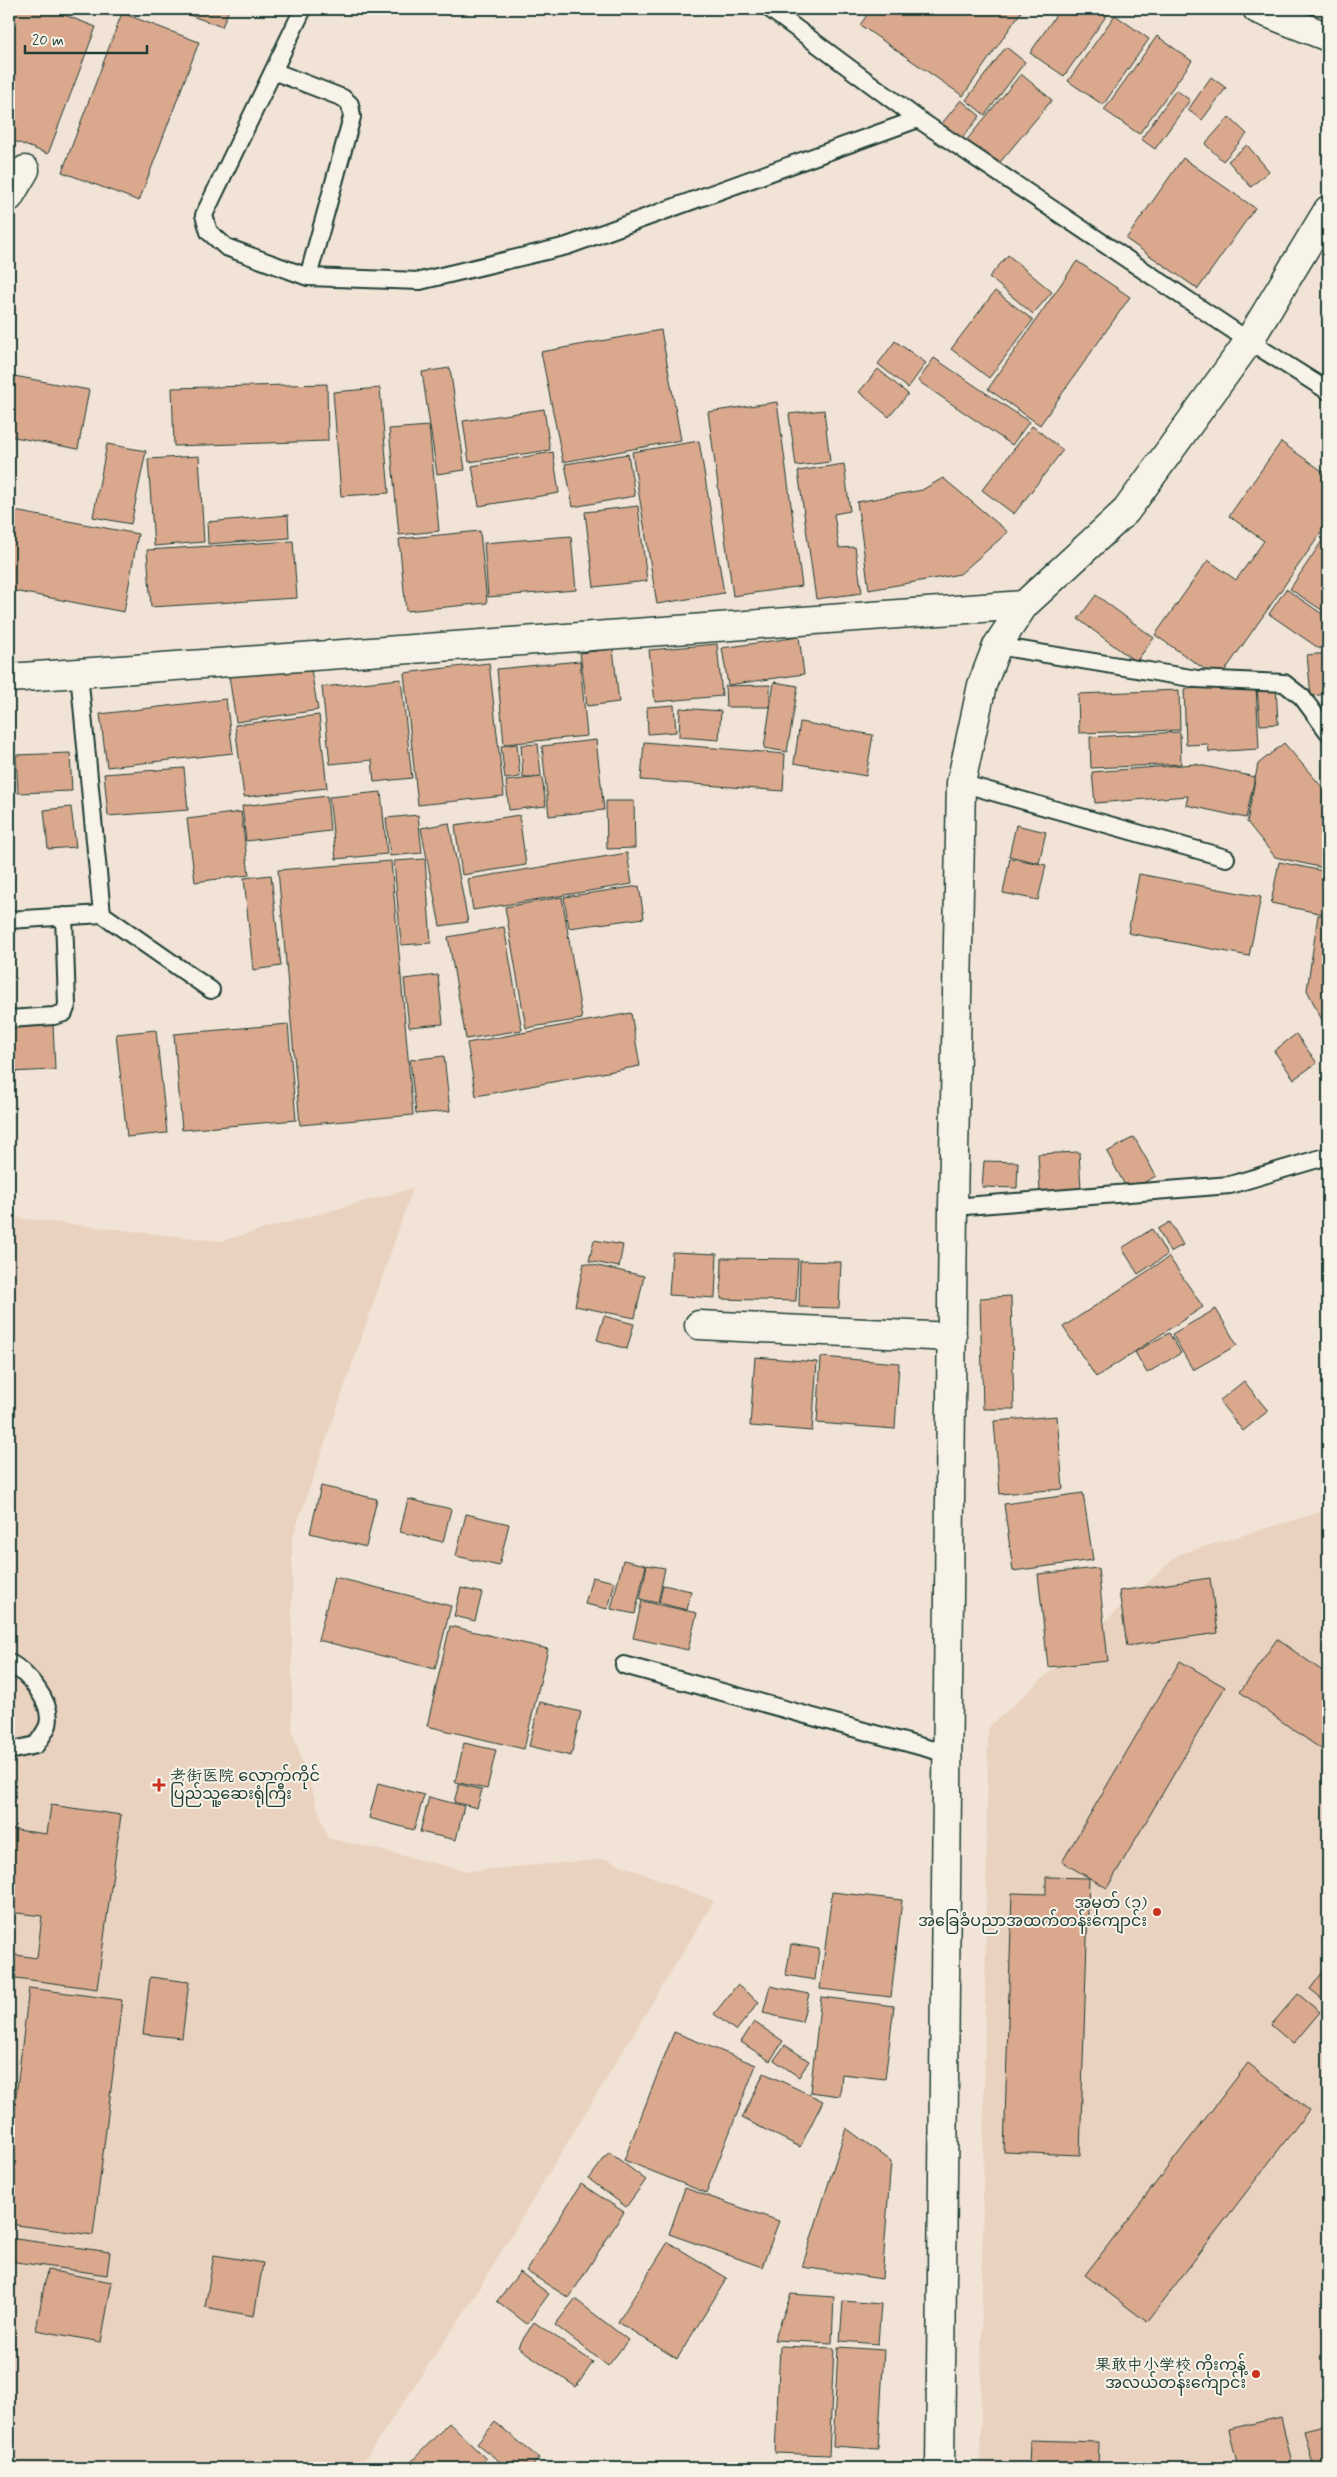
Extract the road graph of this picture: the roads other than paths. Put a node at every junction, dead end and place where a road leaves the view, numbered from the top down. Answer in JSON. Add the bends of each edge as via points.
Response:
{"nodes":[{"id":1,"x":303,"y":9,"type":"edge"},
{"id":2,"x":770,"y":9,"type":"edge"},
{"id":3,"x":1258,"y":9,"type":"edge"},
{"id":4,"x":1328,"y":37,"type":"edge"},
{"id":5,"x":273,"y":71,"type":"junction"},
{"id":6,"x":918,"y":119,"type":"junction"},
{"id":7,"x":25,"y":170,"type":"dead end"},
{"id":8,"x":9,"y":197,"type":"edge"},
{"id":9,"x":1328,"y":210,"type":"edge"},
{"id":10,"x":308,"y":278,"type":"junction"},
{"id":11,"x":1249,"y":341,"type":"junction"},
{"id":12,"x":1328,"y":391,"type":"edge"},
{"id":13,"x":1024,"y":605,"type":"junction"},
{"id":14,"x":997,"y":646,"type":"junction"},
{"id":15,"x":79,"y":673,"type":"junction"},
{"id":16,"x":9,"y":678,"type":"edge"},
{"id":17,"x":1328,"y":732,"type":"edge"},
{"id":18,"x":961,"y":783,"type":"junction"},
{"id":19,"x":1226,"y":858,"type":"dead end"},
{"id":20,"x":102,"y":914,"type":"junction"},
{"id":21,"x":64,"y":916,"type":"junction"},
{"id":22,"x":9,"y":920,"type":"edge"},
{"id":23,"x":211,"y":990,"type":"dead end"},
{"id":24,"x":9,"y":1019,"type":"edge"},
{"id":25,"x":1328,"y":1156,"type":"edge"},
{"id":26,"x":953,"y":1207,"type":"junction"},
{"id":27,"x":699,"y":1325,"type":"dead end"},
{"id":28,"x":952,"y":1337,"type":"junction"},
{"id":29,"x":9,"y":1662,"type":"edge"},
{"id":30,"x":624,"y":1665,"type":"dead end"},
{"id":31,"x":9,"y":1751,"type":"edge"},
{"id":32,"x":948,"y":1754,"type":"junction"},
{"id":33,"x":940,"y":2468,"type":"edge"}],
"edges":[{"from":1,"to":5,"type":"lane"},
{"from":2,"to":6,"type":"lane"},
{"from":3,"to":4,"type":"street"},
{"from":5,"to":10,"type":"lane","via":[[343,98],[350,104],[352,117]]},
{"from":5,"to":10,"type":"lane","via":[[204,215],[209,232],[226,247]]},
{"from":6,"to":10,"type":"lane","via":[[567,246],[420,281]]},
{"from":6,"to":11,"type":"lane"},
{"from":7,"to":8,"type":"street"},
{"from":9,"to":11,"type":"street"},
{"from":11,"to":12,"type":"lane"},
{"from":11,"to":13,"type":"street","via":[[1126,511]]},
{"from":13,"to":14,"type":"street"},
{"from":13,"to":15,"type":"street"},
{"from":14,"to":17,"type":"lane","via":[[1197,679],[1284,683],[1302,697]]},
{"from":14,"to":18,"type":"street","via":[[982,685]]},
{"from":15,"to":16,"type":"street"},
{"from":15,"to":20,"type":"lane"},
{"from":18,"to":19,"type":"lane"},
{"from":18,"to":26,"type":"street"},
{"from":20,"to":21,"type":"lane"},
{"from":20,"to":23,"type":"lane"},
{"from":21,"to":22,"type":"lane"},
{"from":21,"to":24,"type":"lane","via":[[67,1005],[64,1013]]},
{"from":25,"to":26,"type":"lane","via":[[1230,1185]]},
{"from":26,"to":28,"type":"street"},
{"from":27,"to":28,"type":"street"},
{"from":28,"to":32,"type":"street"},
{"from":29,"to":31,"type":"lane","via":[[22,1670],[35,1686],[45,1704],[48,1724],[36,1745]]},
{"from":30,"to":32,"type":"lane"},
{"from":32,"to":33,"type":"street"}]}
